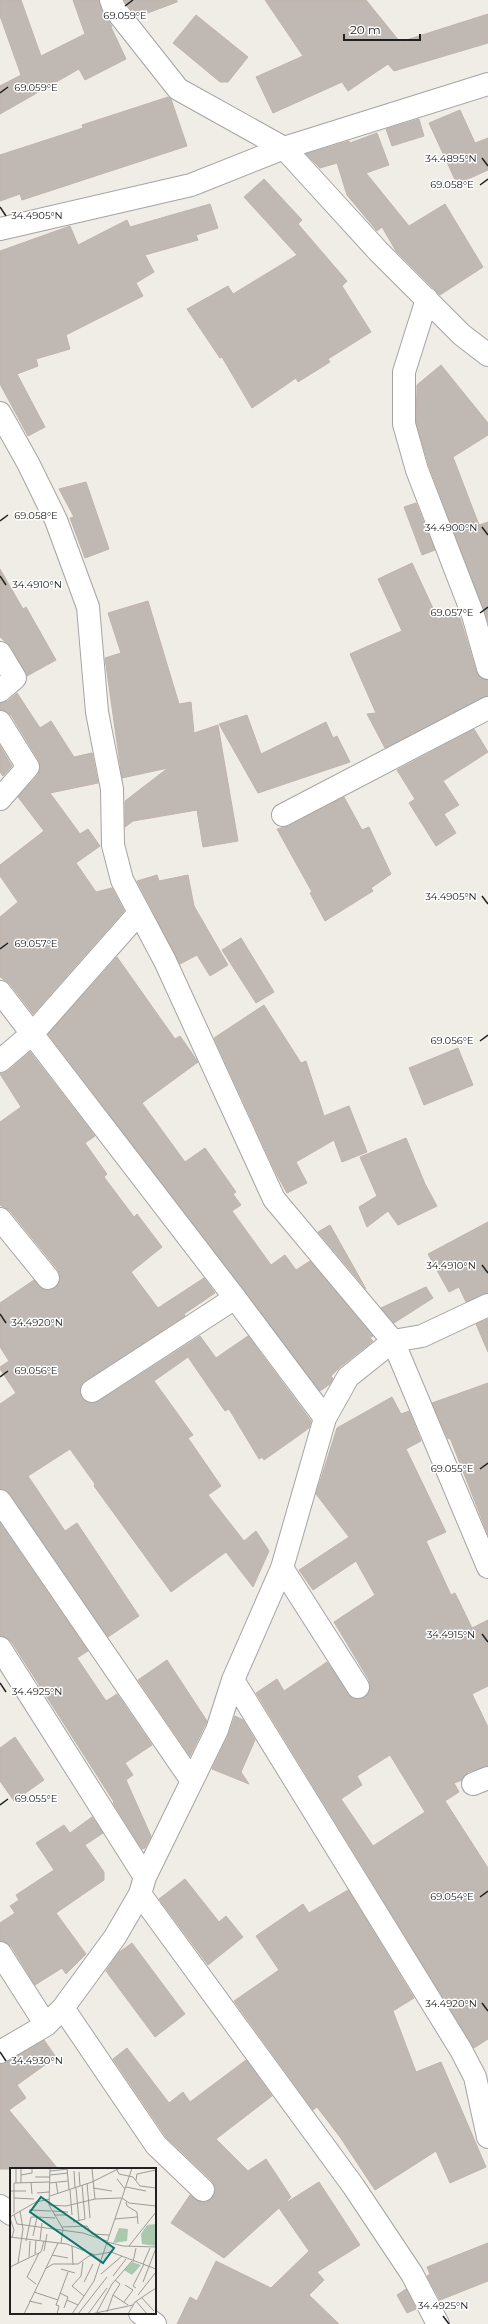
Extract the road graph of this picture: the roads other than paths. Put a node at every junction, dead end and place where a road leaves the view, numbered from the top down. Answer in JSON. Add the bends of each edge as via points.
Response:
{"nodes":[{"id":1,"x":112,"y":0,"type":"edge"},
{"id":2,"x":488,"y":84,"type":"edge"},
{"id":3,"x":284,"y":148,"type":"junction"},
{"id":4,"x":0,"y":230,"type":"edge"},
{"id":5,"x":427,"y":299,"type":"junction"},
{"id":6,"x":488,"y":355,"type":"edge"},
{"id":7,"x":0,"y":413,"type":"edge"},
{"id":8,"x":0,"y":653,"type":"edge"},
{"id":9,"x":488,"y":668,"type":"edge"},
{"id":10,"x":0,"y":691,"type":"edge"},
{"id":11,"x":488,"y":708,"type":"edge"},
{"id":12,"x":0,"y":722,"type":"edge"},
{"id":13,"x":0,"y":799,"type":"edge"},
{"id":14,"x":283,"y":815,"type":"dead end"},
{"id":15,"x":139,"y":913,"type":"junction"},
{"id":16,"x":0,"y":992,"type":"edge"},
{"id":17,"x":33,"y":1033,"type":"junction"},
{"id":18,"x":0,"y":1061,"type":"edge"},
{"id":19,"x":0,"y":1219,"type":"edge"},
{"id":20,"x":48,"y":1278,"type":"dead end"},
{"id":21,"x":235,"y":1298,"type":"junction"},
{"id":22,"x":488,"y":1305,"type":"edge"},
{"id":23,"x":393,"y":1341,"type":"junction"},
{"id":24,"x":92,"y":1391,"type":"dead end"},
{"id":25,"x":325,"y":1418,"type":"junction"},
{"id":26,"x":0,"y":1501,"type":"edge"},
{"id":27,"x":488,"y":1567,"type":"edge"},
{"id":28,"x":282,"y":1568,"type":"junction"},
{"id":29,"x":0,"y":1648,"type":"edge"},
{"id":30,"x":233,"y":1680,"type":"junction"},
{"id":31,"x":358,"y":1687,"type":"dead end"},
{"id":32,"x":192,"y":1781,"type":"junction"},
{"id":33,"x":142,"y":1885,"type":"junction"},
{"id":34,"x":0,"y":1952,"type":"edge"},
{"id":35,"x":62,"y":2008,"type":"junction"},
{"id":36,"x":46,"y":2025,"type":"junction"},
{"id":37,"x":0,"y":2052,"type":"edge"},
{"id":38,"x":488,"y":2137,"type":"edge"},
{"id":39,"x":203,"y":2190,"type":"dead end"},
{"id":40,"x":0,"y":2206,"type":"edge"},
{"id":41,"x":10,"y":2213,"type":"edge"},
{"id":42,"x":141,"y":2314,"type":"edge"},
{"id":43,"x":155,"y":2324,"type":"edge"},
{"id":44,"x":438,"y":2324,"type":"edge"}],
"edges":[{"from":1,"to":3,"type":"street","via":[[114,8],[178,89]]},
{"from":2,"to":3,"type":"street"},
{"from":3,"to":4,"type":"street","via":[[191,185]]},
{"from":3,"to":5,"type":"street","via":[[378,251]]},
{"from":5,"to":6,"type":"street","via":[[462,335]]},
{"from":5,"to":9,"type":"street","via":[[404,372],[404,424],[417,470],[473,615]]},
{"from":7,"to":15,"type":"street","via":[[56,520],[88,608],[97,712],[112,789],[113,845],[122,880]]},
{"from":8,"to":10,"type":"street","via":[[15,678]]},
{"from":11,"to":14,"type":"street"},
{"from":12,"to":13,"type":"street","via":[[28,767]]},
{"from":15,"to":17,"type":"street"},
{"from":15,"to":23,"type":"street","via":[[165,961],[274,1199]]},
{"from":16,"to":17,"type":"street"},
{"from":17,"to":18,"type":"street"},
{"from":17,"to":21,"type":"street"},
{"from":19,"to":20,"type":"street"},
{"from":21,"to":24,"type":"street"},
{"from":21,"to":25,"type":"street"},
{"from":22,"to":23,"type":"street","via":[[422,1336]]},
{"from":23,"to":25,"type":"street","via":[[348,1377]]},
{"from":23,"to":27,"type":"street"},
{"from":25,"to":28,"type":"street"},
{"from":26,"to":32,"type":"street"},
{"from":28,"to":30,"type":"street"},
{"from":28,"to":31,"type":"street"},
{"from":29,"to":33,"type":"street"},
{"from":30,"to":32,"type":"street","via":[[217,1730]]},
{"from":30,"to":38,"type":"street","via":[[460,2050],[475,2077]]},
{"from":32,"to":33,"type":"street"},
{"from":33,"to":35,"type":"street","via":[[115,1937]]},
{"from":33,"to":44,"type":"street","via":[[354,2187],[412,2274]]},
{"from":34,"to":36,"type":"street"},
{"from":35,"to":36,"type":"street"},
{"from":35,"to":39,"type":"street","via":[[156,2145]]},
{"from":36,"to":37,"type":"street"},
{"from":40,"to":41,"type":"street"},
{"from":42,"to":43,"type":"street"}]}
